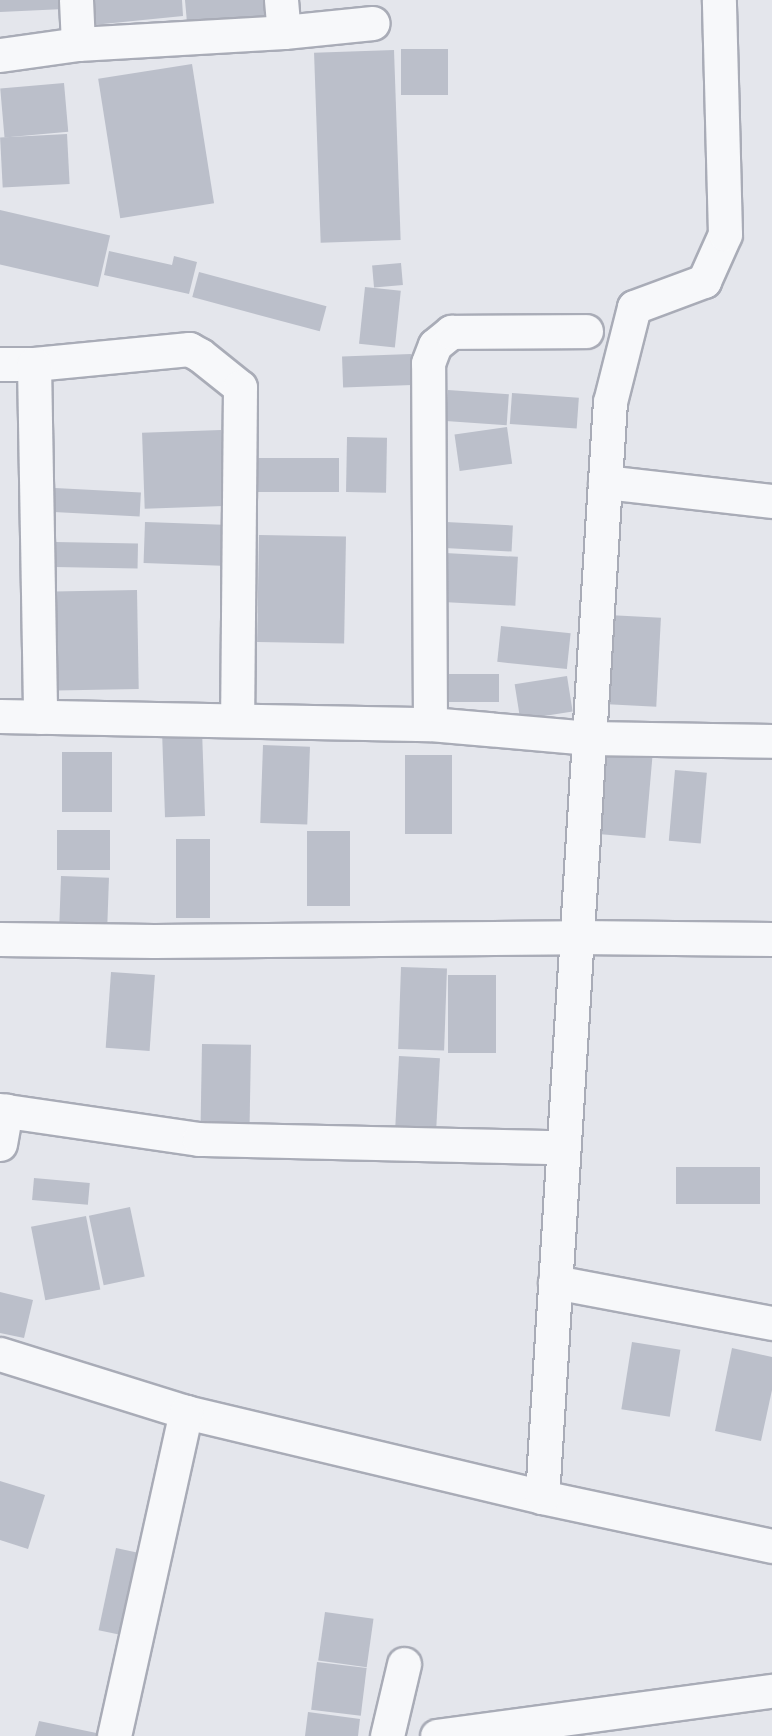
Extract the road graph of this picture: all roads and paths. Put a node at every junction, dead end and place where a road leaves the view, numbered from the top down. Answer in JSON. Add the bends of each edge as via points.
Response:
{"nodes":[{"id":1,"x":76,"y":0,"type":"edge"},
{"id":2,"x":281,"y":0,"type":"edge"},
{"id":3,"x":719,"y":0,"type":"edge"},
{"id":4,"x":373,"y":23,"type":"dead end"},
{"id":5,"x":284,"y":32,"type":"junction"},
{"id":6,"x":78,"y":44,"type":"junction"},
{"id":7,"x":0,"y":55,"type":"edge"},
{"id":8,"x":586,"y":331,"type":"dead end"},
{"id":9,"x":0,"y":364,"type":"edge"},
{"id":10,"x":34,"y":364,"type":"junction"},
{"id":11,"x":605,"y":482,"type":"junction"},
{"id":12,"x":772,"y":501,"type":"edge"},
{"id":13,"x":0,"y":716,"type":"edge"},
{"id":14,"x":40,"y":717,"type":"junction"},
{"id":15,"x":237,"y":718,"type":"junction"},
{"id":16,"x":430,"y":724,"type":"junction"},
{"id":17,"x":589,"y":738,"type":"junction"},
{"id":18,"x":772,"y":741,"type":"edge"},
{"id":19,"x":576,"y":937,"type":"junction"},
{"id":20,"x":0,"y":939,"type":"edge"},
{"id":21,"x":772,"y":939,"type":"edge"},
{"id":22,"x":3,"y":1110,"type":"edge"},
{"id":23,"x":0,"y":1144,"type":"edge"},
{"id":24,"x":563,"y":1146,"type":"junction"},
{"id":25,"x":555,"y":1282,"type":"junction"},
{"id":26,"x":772,"y":1323,"type":"edge"},
{"id":27,"x":0,"y":1354,"type":"edge"},
{"id":28,"x":186,"y":1412,"type":"junction"},
{"id":29,"x":542,"y":1497,"type":"junction"},
{"id":30,"x":772,"y":1546,"type":"edge"},
{"id":31,"x":404,"y":1664,"type":"dead end"},
{"id":32,"x":772,"y":1691,"type":"edge"},
{"id":33,"x":114,"y":1736,"type":"edge"},
{"id":34,"x":387,"y":1736,"type":"edge"},
{"id":35,"x":437,"y":1736,"type":"edge"}],
"edges":[{"from":1,"to":6,"type":"street"},
{"from":2,"to":5,"type":"street"},
{"from":3,"to":11,"type":"street","via":[[725,234],[704,280],[634,307],[610,402]]},
{"from":4,"to":5,"type":"street"},
{"from":5,"to":6,"type":"street"},
{"from":6,"to":7,"type":"street"},
{"from":8,"to":16,"type":"street","via":[[450,332],[435,345],[428,363]]},
{"from":9,"to":10,"type":"street"},
{"from":10,"to":14,"type":"street"},
{"from":10,"to":15,"type":"street","via":[[189,349],[240,387]]},
{"from":11,"to":12,"type":"street"},
{"from":11,"to":17,"type":"street"},
{"from":13,"to":14,"type":"street"},
{"from":14,"to":15,"type":"street"},
{"from":15,"to":16,"type":"street"},
{"from":16,"to":17,"type":"street"},
{"from":17,"to":18,"type":"street"},
{"from":17,"to":19,"type":"street"},
{"from":19,"to":20,"type":"street"},
{"from":19,"to":21,"type":"street"},
{"from":19,"to":24,"type":"street"},
{"from":22,"to":23,"type":"street"},
{"from":22,"to":24,"type":"street","via":[[199,1138]]},
{"from":24,"to":25,"type":"street"},
{"from":25,"to":26,"type":"street"},
{"from":25,"to":29,"type":"street"},
{"from":27,"to":28,"type":"street"},
{"from":28,"to":29,"type":"street"},
{"from":28,"to":33,"type":"street"},
{"from":29,"to":30,"type":"street"},
{"from":31,"to":34,"type":"street"},
{"from":32,"to":35,"type":"street"}]}
